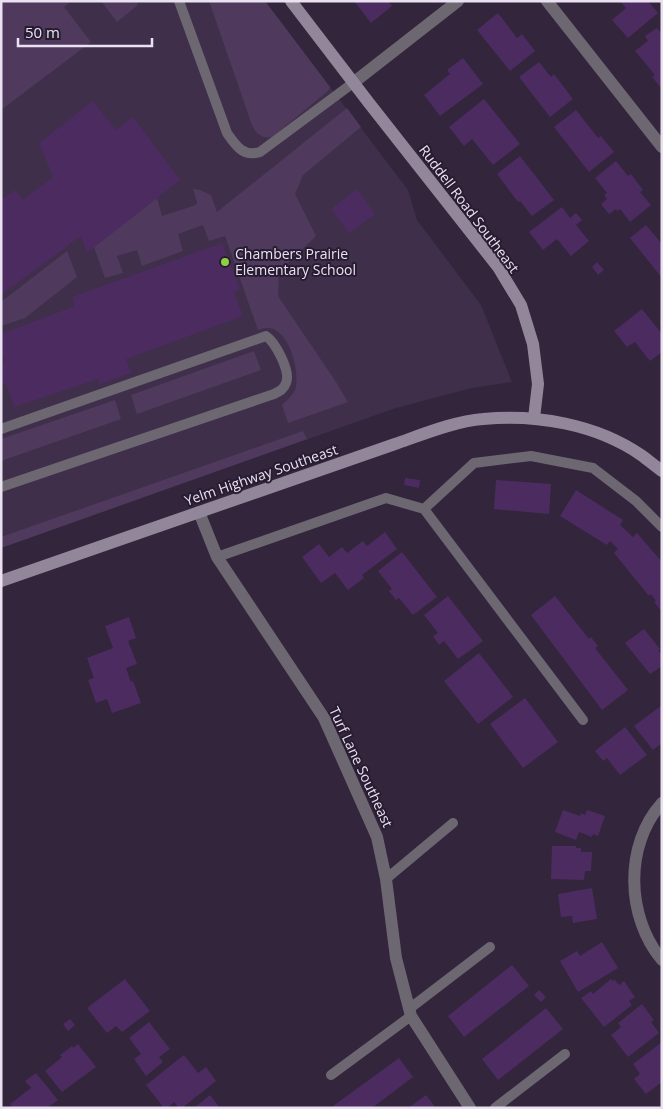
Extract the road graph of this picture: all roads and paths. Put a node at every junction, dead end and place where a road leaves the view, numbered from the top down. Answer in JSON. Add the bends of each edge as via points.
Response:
{"nodes":[{"id":1,"x":179,"y":1,"type":"edge"},
{"id":2,"x":291,"y":1,"type":"edge"},
{"id":3,"x":458,"y":1,"type":"edge"},
{"id":4,"x":547,"y":1,"type":"edge"},
{"id":5,"x":353,"y":83,"type":"junction"},
{"id":6,"x":662,"y":147,"type":"edge"},
{"id":7,"x":534,"y":418,"type":"junction"},
{"id":8,"x":1,"y":429,"type":"edge"},
{"id":9,"x":662,"y":471,"type":"edge"},
{"id":10,"x":1,"y":487,"type":"edge"},
{"id":11,"x":424,"y":509,"type":"junction"},
{"id":12,"x":199,"y":512,"type":"junction"},
{"id":13,"x":662,"y":527,"type":"edge"},
{"id":14,"x":218,"y":557,"type":"junction"},
{"id":15,"x":1,"y":581,"type":"edge"},
{"id":16,"x":583,"y":720,"type":"dead end"},
{"id":17,"x":662,"y":803,"type":"edge"},
{"id":18,"x":453,"y":823,"type":"dead end"},
{"id":19,"x":386,"y":879,"type":"junction"},
{"id":20,"x":490,"y":947,"type":"dead end"},
{"id":21,"x":662,"y":960,"type":"edge"},
{"id":22,"x":410,"y":1012,"type":"junction"},
{"id":23,"x":565,"y":1054,"type":"dead end"},
{"id":24,"x":331,"y":1075,"type":"dead end"},
{"id":25,"x":470,"y":1108,"type":"edge"},
{"id":26,"x":495,"y":1108,"type":"edge"}],
"edges":[{"from":1,"to":5,"type":"lane","via":[[227,133],[235,146],[244,152],[252,155],[260,152]]},
{"from":2,"to":5,"type":"main road","name":"Ruddell Road Southeast"},
{"from":3,"to":5,"type":"street"},
{"from":4,"to":6,"type":"street"},
{"from":5,"to":7,"type":"main road","name":"Ruddell Road Southeast","via":[[498,267],[520,305],[533,344],[538,384]]},
{"from":7,"to":9,"type":"main road","via":[[607,436],[640,454]]},
{"from":7,"to":12,"type":"main road","name":"Yelm Highway Southeast","via":[[482,419],[438,429]]},
{"from":8,"to":10,"type":"lane","via":[[266,336],[272,340],[286,370],[287,381],[283,390],[274,394]]},
{"from":11,"to":13,"type":"lane","via":[[474,463],[532,456],[593,468],[636,501]]},
{"from":11,"to":14,"type":"lane","via":[[386,498]]},
{"from":11,"to":16,"type":"lane"},
{"from":12,"to":14,"type":"street","name":"Turf Lane Southeast"},
{"from":12,"to":15,"type":"main road","name":"Yelm Highway Southeast"},
{"from":14,"to":19,"type":"street","name":"Turf Lane Southeast","via":[[324,718],[377,837]]},
{"from":17,"to":21,"type":"street","via":[[653,813],[641,840],[635,862],[634,894],[646,937]]},
{"from":18,"to":19,"type":"lane"},
{"from":19,"to":22,"type":"street","name":"Turf Lane Southeast","via":[[396,958]]},
{"from":20,"to":22,"type":"lane"},
{"from":22,"to":24,"type":"lane"},
{"from":22,"to":25,"type":"street","name":"Turf Lane Southeast"},
{"from":23,"to":26,"type":"lane"}]}
